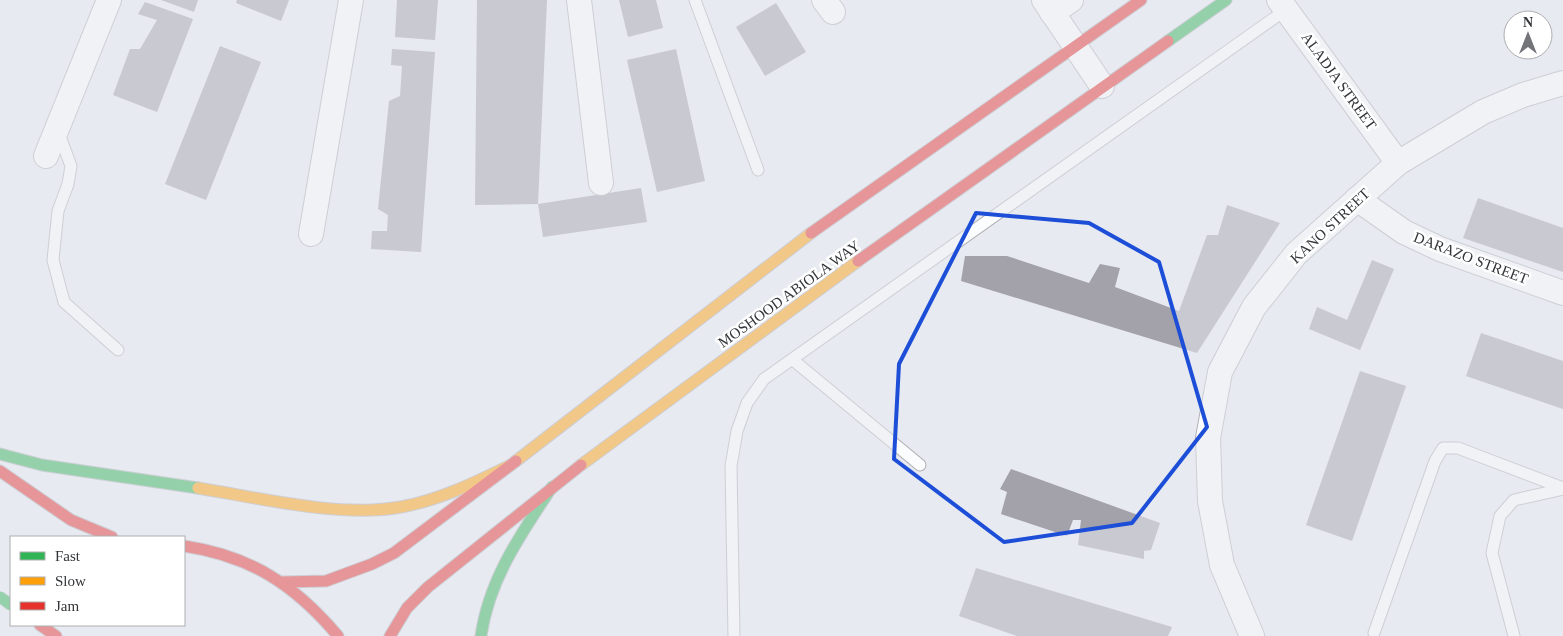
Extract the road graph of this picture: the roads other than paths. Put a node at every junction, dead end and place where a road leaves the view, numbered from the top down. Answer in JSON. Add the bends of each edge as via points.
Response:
{"nodes":[{"id":1,"x":109,"y":0,"type":"edge"},
{"id":2,"x":351,"y":0,"type":"edge"},
{"id":3,"x":578,"y":0,"type":"edge"},
{"id":4,"x":695,"y":0,"type":"edge"},
{"id":5,"x":1141,"y":0,"type":"edge"},
{"id":6,"x":1226,"y":0,"type":"edge"},
{"id":7,"x":1056,"y":4,"type":"edge"},
{"id":8,"x":1283,"y":5,"type":"edge"},
{"id":9,"x":1074,"y":46,"type":"junction"},
{"id":10,"x":1563,"y":83,"type":"edge"},
{"id":11,"x":1102,"y":86,"type":"junction"},
{"id":12,"x":57,"y":129,"type":"junction"},
{"id":13,"x":46,"y":156,"type":"dead end"},
{"id":14,"x":1398,"y":163,"type":"junction"},
{"id":15,"x":758,"y":170,"type":"dead end"},
{"id":16,"x":601,"y":183,"type":"dead end"},
{"id":17,"x":1357,"y":199,"type":"junction"},
{"id":18,"x":311,"y":234,"type":"dead end"},
{"id":19,"x":1563,"y":293,"type":"edge"},
{"id":20,"x":118,"y":350,"type":"dead end"},
{"id":21,"x":793,"y":360,"type":"junction"},
{"id":22,"x":0,"y":454,"type":"edge"},
{"id":23,"x":511,"y":465,"type":"junction"},
{"id":24,"x":920,"y":465,"type":"dead end"},
{"id":25,"x":0,"y":471,"type":"edge"},
{"id":26,"x":552,"y":488,"type":"junction"},
{"id":27,"x":1563,"y":488,"type":"edge"},
{"id":28,"x":110,"y":536,"type":"edge"},
{"id":29,"x":185,"y":546,"type":"edge"},
{"id":30,"x":283,"y":582,"type":"junction"},
{"id":31,"x":10,"y":601,"type":"edge"},
{"id":32,"x":0,"y":611,"type":"edge"},
{"id":33,"x":41,"y":626,"type":"edge"},
{"id":34,"x":1374,"y":633,"type":"dead end"},
{"id":35,"x":56,"y":636,"type":"edge"},
{"id":36,"x":338,"y":636,"type":"edge"},
{"id":37,"x":390,"y":636,"type":"edge"},
{"id":38,"x":481,"y":636,"type":"edge"},
{"id":39,"x":734,"y":636,"type":"edge"},
{"id":40,"x":1252,"y":636,"type":"edge"},
{"id":41,"x":1514,"y":636,"type":"edge"}],
"edges":[{"from":1,"to":12,"type":"street"},
{"from":2,"to":18,"type":"street"},
{"from":3,"to":16,"type":"street"},
{"from":4,"to":15,"type":"lane"},
{"from":5,"to":9,"type":"main road"},
{"from":6,"to":11,"type":"main road","name":"MOSHOOD ABIOLA WAY"},
{"from":7,"to":9,"type":"street"},
{"from":8,"to":14,"type":"street","name":"ALADJA STREET"},
{"from":8,"to":21,"type":"lane"},
{"from":9,"to":11,"type":"street"},
{"from":9,"to":23,"type":"main road","via":[[788,250]]},
{"from":10,"to":14,"type":"street","name":"KANO STREET","via":[[1484,112]]},
{"from":11,"to":26,"type":"main road","name":"MOSHOOD ABIOLA WAY"},
{"from":12,"to":13,"type":"street"},
{"from":12,"to":20,"type":"lane","via":[[71,166],[58,211],[53,260],[64,302]]},
{"from":14,"to":17,"type":"street","name":"KANO STREET"},
{"from":17,"to":19,"type":"street","name":"DARAZO STREET","via":[[1404,232],[1440,249]]},
{"from":17,"to":40,"type":"street","name":"KANO STREET","via":[[1296,254],[1254,307],[1220,372],[1208,438],[1210,501],[1222,565]]},
{"from":21,"to":24,"type":"lane"},
{"from":21,"to":39,"type":"lane","via":[[764,379],[747,403],[737,431],[731,466]]},
{"from":22,"to":23,"type":"main road","via":[[42,465],[352,509],[412,505]]},
{"from":23,"to":30,"type":"main road","via":[[394,552],[372,564],[326,581]]},
{"from":25,"to":28,"type":"main road","via":[[72,520]]},
{"from":26,"to":37,"type":"main road","name":"MOSHOOD ABIOLA WAY","via":[[428,587],[407,608]]},
{"from":26,"to":38,"type":"main road","via":[[510,552],[493,589]]},
{"from":27,"to":34,"type":"lane","via":[[1458,448],[1444,448],[1434,461]]},
{"from":27,"to":41,"type":"lane","via":[[1514,500],[1500,516],[1492,552]]},
{"from":29,"to":30,"type":"main road","via":[[243,561]]},
{"from":30,"to":36,"type":"main road","via":[[319,612]]},
{"from":31,"to":32,"type":"main road"},
{"from":33,"to":35,"type":"main road"}]}
